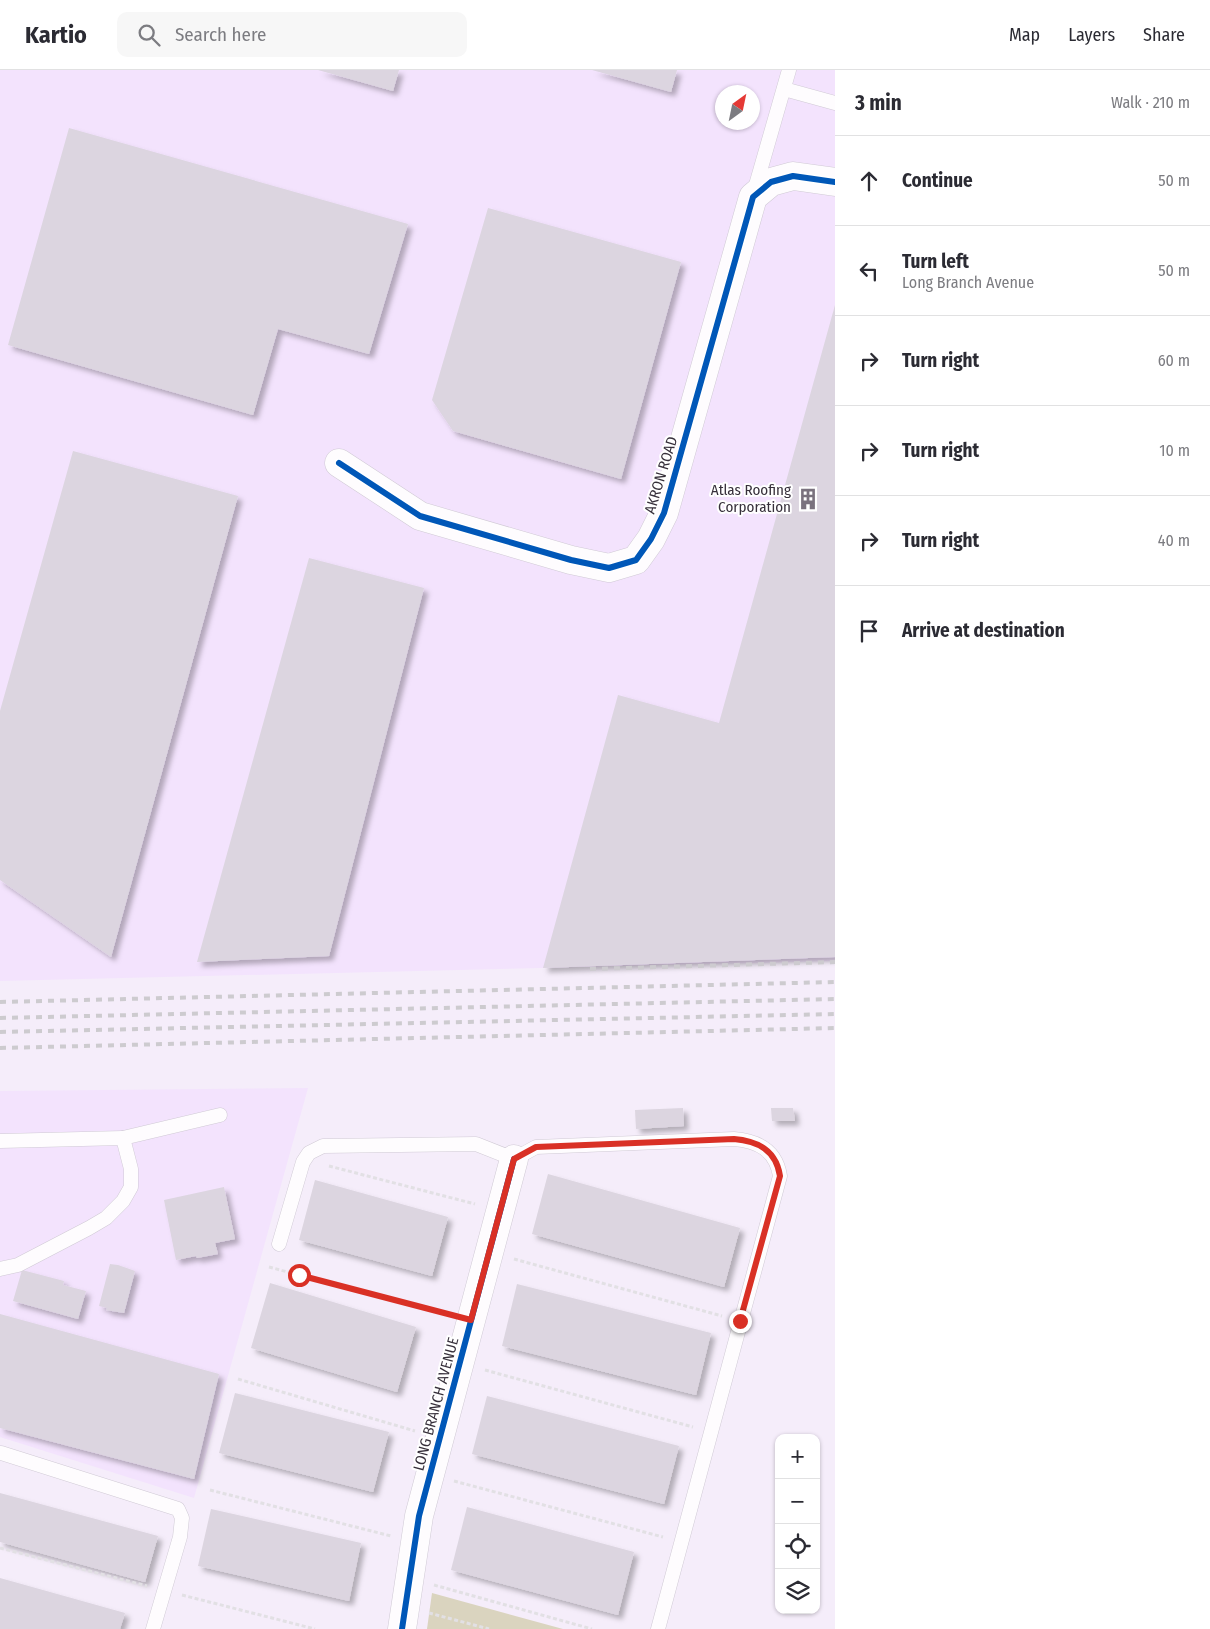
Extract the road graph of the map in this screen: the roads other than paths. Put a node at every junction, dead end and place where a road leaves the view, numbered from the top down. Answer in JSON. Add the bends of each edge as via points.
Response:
{"nodes":[{"id":1,"x":789,"y":70,"type":"edge"},
{"id":2,"x":784,"y":89,"type":"junction"},
{"id":3,"x":835,"y":103,"type":"edge"},
{"id":4,"x":835,"y":182,"type":"edge"},
{"id":5,"x":753,"y":197,"type":"junction"},
{"id":6,"x":339,"y":463,"type":"dead end"},
{"id":7,"x":220,"y":1116,"type":"dead end"},
{"id":8,"x":124,"y":1138,"type":"junction"},
{"id":9,"x":0,"y":1141,"type":"edge"},
{"id":10,"x":514,"y":1159,"type":"junction"},
{"id":11,"x":279,"y":1244,"type":"dead end"},
{"id":12,"x":0,"y":1269,"type":"edge"},
{"id":13,"x":1,"y":1453,"type":"dead end"},
{"id":14,"x":153,"y":1629,"type":"edge"},
{"id":15,"x":402,"y":1629,"type":"edge"},
{"id":16,"x":658,"y":1629,"type":"edge"}],
"edges":[{"from":1,"to":2,"type":"lane"},
{"from":2,"to":3,"type":"lane"},
{"from":2,"to":5,"type":"lane"},
{"from":4,"to":5,"type":"street","via":[[793,176],[770,182]]},
{"from":5,"to":6,"type":"street","name":"AKRON ROAD","via":[[664,513],[636,560],[609,568],[420,516]]},
{"from":7,"to":8,"type":"lane"},
{"from":8,"to":9,"type":"lane"},
{"from":8,"to":12,"type":"lane","via":[[131,1168],[131,1187],[123,1201],[106,1218],[89,1228],[18,1266]]},
{"from":10,"to":11,"type":"lane","via":[[476,1144],[323,1146],[313,1150],[304,1160]]},
{"from":10,"to":15,"type":"street","name":"LONG BRANCH AVENUE","via":[[419,1516]]},
{"from":10,"to":16,"type":"lane","via":[[536,1147],[734,1139],[763,1147],[774,1157],[778,1167],[780,1176]]},
{"from":13,"to":14,"type":"lane","via":[[178,1509],[182,1518],[180,1536]]}]}
